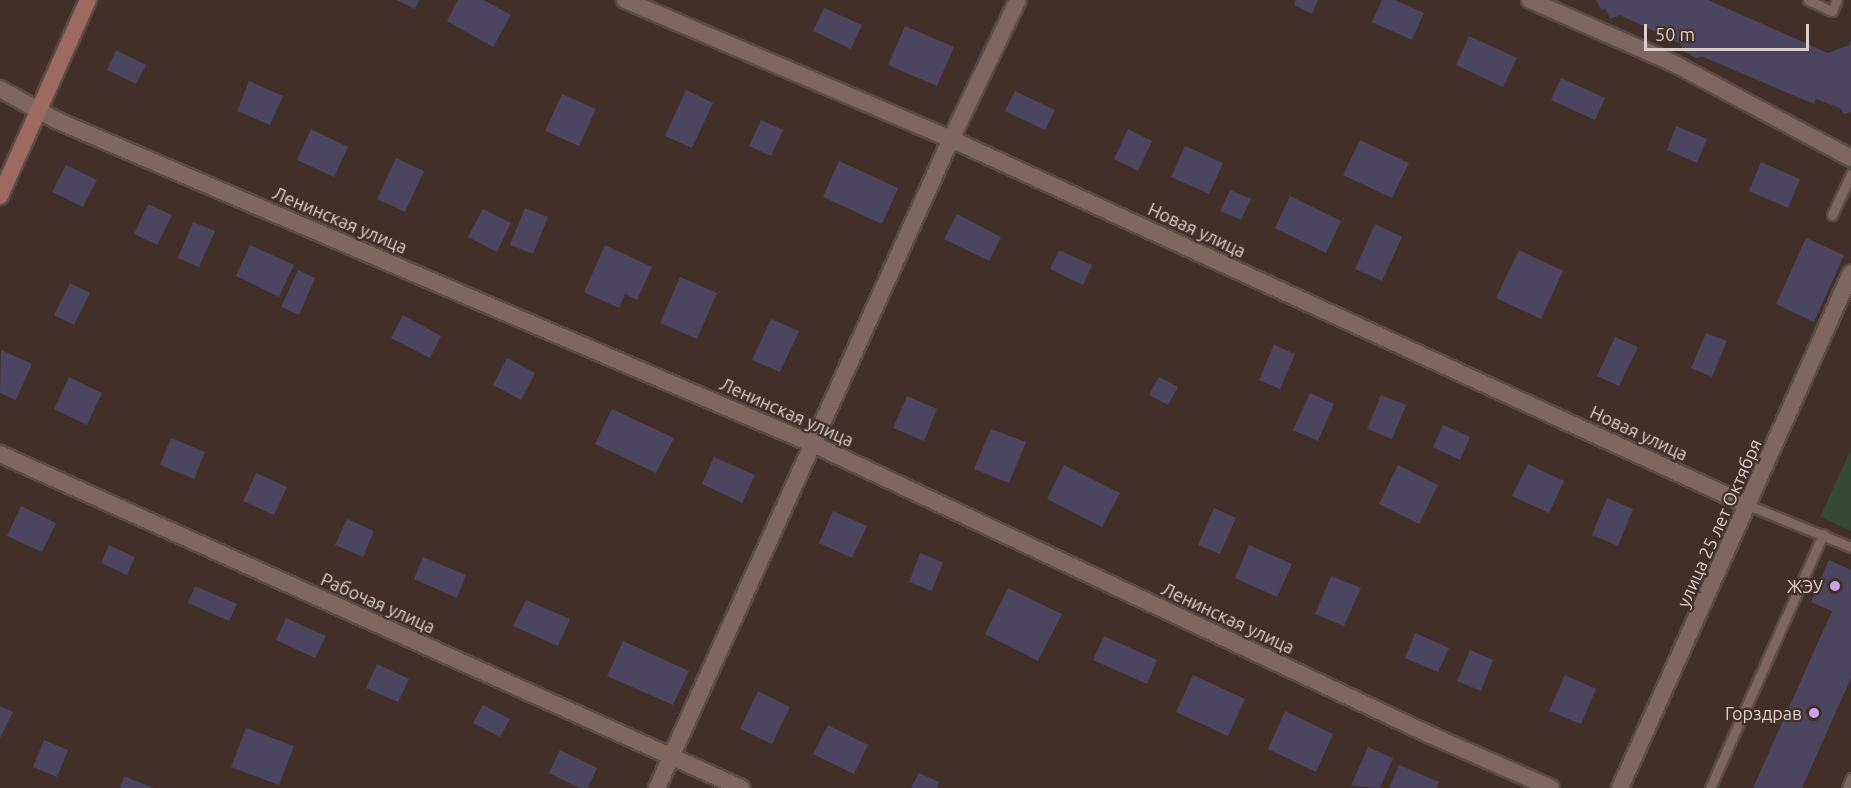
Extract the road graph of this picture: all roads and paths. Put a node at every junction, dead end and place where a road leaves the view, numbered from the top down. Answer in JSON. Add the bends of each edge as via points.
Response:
{"nodes":[{"id":1,"x":88,"y":0,"type":"edge"},
{"id":2,"x":625,"y":0,"type":"edge"},
{"id":3,"x":1018,"y":0,"type":"edge"},
{"id":4,"x":1808,"y":0,"type":"edge"},
{"id":5,"x":1837,"y":0,"type":"edge"},
{"id":6,"x":1536,"y":1,"type":"edge"},
{"id":7,"x":0,"y":89,"type":"edge"},
{"id":8,"x":39,"y":109,"type":"junction"},
{"id":9,"x":951,"y":139,"type":"junction"},
{"id":10,"x":1851,"y":158,"type":"edge"},
{"id":11,"x":1851,"y":174,"type":"edge"},
{"id":12,"x":0,"y":196,"type":"edge"},
{"id":13,"x":1832,"y":215,"type":"dead end"},
{"id":14,"x":1851,"y":273,"type":"edge"},
{"id":15,"x":814,"y":445,"type":"junction"},
{"id":16,"x":0,"y":453,"type":"edge"},
{"id":17,"x":1748,"y":505,"type":"junction"},
{"id":18,"x":1823,"y":534,"type":"junction"},
{"id":19,"x":1851,"y":547,"type":"edge"},
{"id":20,"x":671,"y":756,"type":"junction"},
{"id":21,"x":1851,"y":778,"type":"edge"},
{"id":22,"x":657,"y":788,"type":"edge"},
{"id":23,"x":741,"y":788,"type":"edge"},
{"id":24,"x":1551,"y":788,"type":"edge"},
{"id":25,"x":1620,"y":788,"type":"edge"},
{"id":26,"x":1710,"y":788,"type":"edge"},
{"id":27,"x":1847,"y":788,"type":"edge"}],
"edges":[{"from":1,"to":8,"type":"main road"},
{"from":2,"to":9,"type":"street","name":"Новая улица"},
{"from":3,"to":9,"type":"street"},
{"from":4,"to":5,"type":"lane","via":[[1832,11]]},
{"from":6,"to":10,"type":"street","via":[[1675,64]]},
{"from":7,"to":8,"type":"street","name":"Ленинская улица"},
{"from":8,"to":12,"type":"main road"},
{"from":8,"to":15,"type":"street","name":"Ленинская улица","via":[[58,121]]},
{"from":9,"to":15,"type":"street"},
{"from":9,"to":17,"type":"street","name":"Новая улица"},
{"from":11,"to":13,"type":"lane"},
{"from":14,"to":17,"type":"street","name":"улица 25 лет Октября"},
{"from":15,"to":20,"type":"street"},
{"from":15,"to":24,"type":"street","name":"Ленинская улица"},
{"from":16,"to":20,"type":"street","name":"Рабочая улица"},
{"from":17,"to":18,"type":"lane"},
{"from":17,"to":25,"type":"street","name":"улица 25 лет Октября"},
{"from":18,"to":19,"type":"lane"},
{"from":18,"to":26,"type":"lane"},
{"from":20,"to":22,"type":"street"},
{"from":20,"to":23,"type":"street","name":"Рабочая улица"},
{"from":21,"to":27,"type":"lane"}]}
